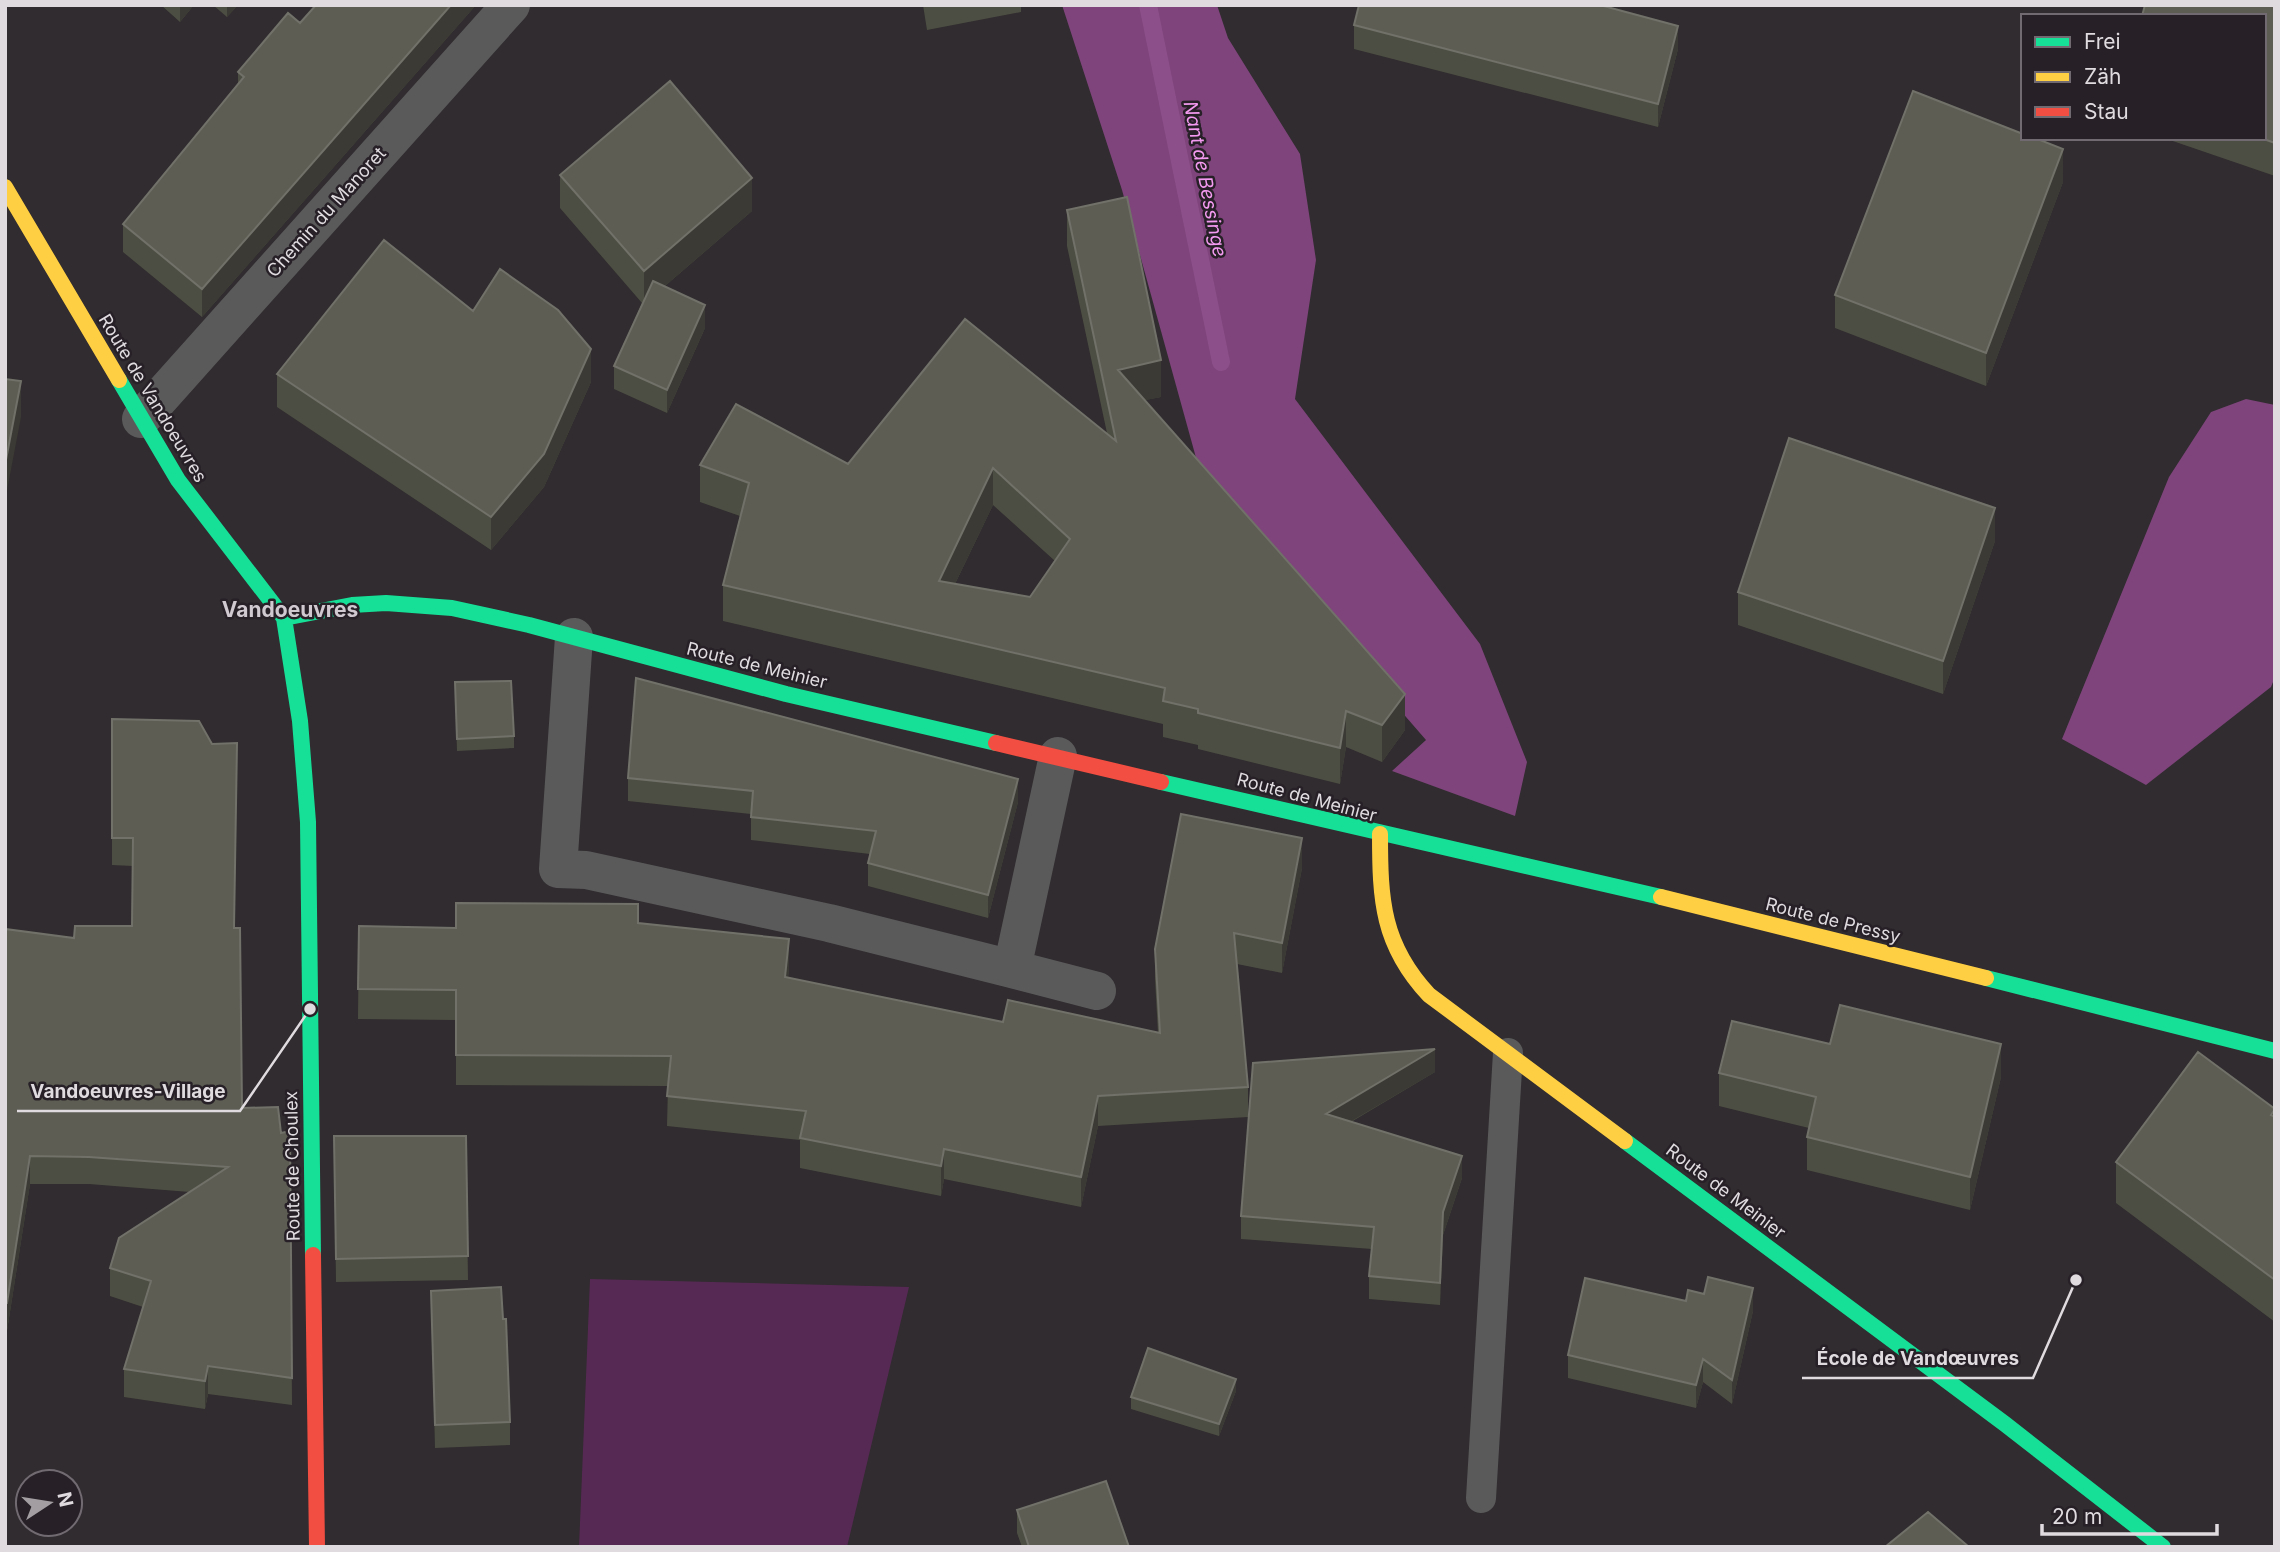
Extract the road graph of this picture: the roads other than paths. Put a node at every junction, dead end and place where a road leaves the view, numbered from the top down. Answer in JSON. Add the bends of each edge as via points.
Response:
{"nodes":[{"id":1,"x":511,"y":5,"type":"edge"},
{"id":2,"x":7,"y":193,"type":"edge"},
{"id":3,"x":141,"y":419,"type":"junction"},
{"id":4,"x":284,"y":618,"type":"junction"},
{"id":5,"x":574,"y":637,"type":"junction"},
{"id":6,"x":1058,"y":756,"type":"junction"},
{"id":7,"x":1380,"y":834,"type":"junction"},
{"id":8,"x":1012,"y":969,"type":"junction"},
{"id":9,"x":1097,"y":991,"type":"dead end"},
{"id":10,"x":2275,"y":1051,"type":"edge"},
{"id":11,"x":1508,"y":1053,"type":"junction"},
{"id":12,"x":1481,"y":1498,"type":"dead end"},
{"id":13,"x":317,"y":1547,"type":"edge"},
{"id":14,"x":2163,"y":1547,"type":"edge"}],
"edges":[{"from":1,"to":3,"type":"street","name":"Chemin du Manoret"},
{"from":2,"to":3,"type":"street","name":"Route de Vandoeuvres"},
{"from":3,"to":4,"type":"street","name":"Route de Vandoeuvres","via":[[178,480]]},
{"from":4,"to":5,"type":"street","name":"Route de Meinier","via":[[352,605],[426,605]]},
{"from":4,"to":13,"type":"street","name":"Route de Choulex","via":[[300,721],[308,822]]},
{"from":5,"to":6,"type":"street","name":"Route de Meinier","via":[[786,694]]},
{"from":5,"to":8,"type":"street","via":[[558,869],[599,873],[829,923]]},
{"from":6,"to":7,"type":"street","name":"Route de Meinier"},
{"from":6,"to":8,"type":"street"},
{"from":7,"to":10,"type":"street","name":"Route de Pressy","via":[[1635,890]]},
{"from":7,"to":11,"type":"street","name":"Route de Meinier","via":[[1383,910],[1401,965],[1429,995]]},
{"from":8,"to":9,"type":"street"},
{"from":11,"to":12,"type":"lane"},
{"from":11,"to":14,"type":"street","name":"Route de Meinier"}]}
